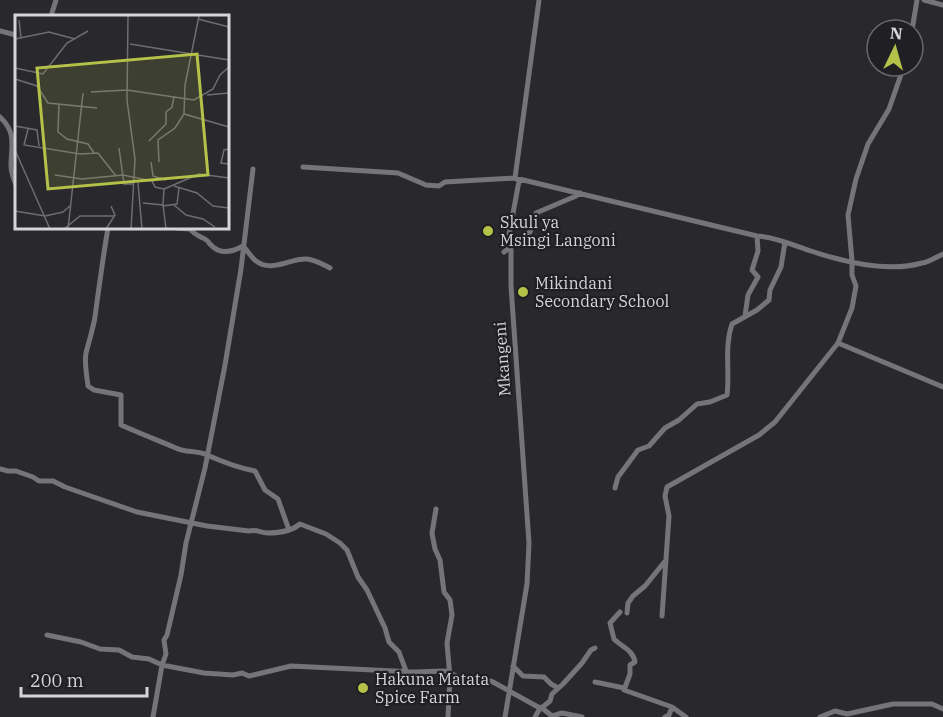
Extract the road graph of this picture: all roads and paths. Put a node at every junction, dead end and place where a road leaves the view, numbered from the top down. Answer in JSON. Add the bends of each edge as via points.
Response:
{"nodes":[{"id":1,"x":56,"y":0,"type":"edge"},
{"id":2,"x":539,"y":0,"type":"edge"},
{"id":3,"x":918,"y":0,"type":"edge"},
{"id":4,"x":924,"y":0,"type":"edge"},
{"id":5,"x":943,"y":5,"type":"edge"},
{"id":6,"x":51,"y":15,"type":"edge"},
{"id":7,"x":914,"y":18,"type":"edge"},
{"id":8,"x":0,"y":31,"type":"edge"},
{"id":9,"x":15,"y":35,"type":"edge"},
{"id":10,"x":900,"y":78,"type":"edge"},
{"id":11,"x":0,"y":117,"type":"edge"},
{"id":12,"x":303,"y":167,"type":"dead end"},
{"id":13,"x":253,"y":169,"type":"dead end"},
{"id":14,"x":515,"y":178,"type":"junction"},
{"id":15,"x":15,"y":181,"type":"edge"},
{"id":16,"x":580,"y":193,"type":"junction"},
{"id":17,"x":108,"y":230,"type":"edge"},
{"id":18,"x":191,"y":230,"type":"edge"},
{"id":19,"x":757,"y":236,"type":"junction"},
{"id":20,"x":785,"y":242,"type":"junction"},
{"id":21,"x":243,"y":246,"type":"junction"},
{"id":22,"x":511,"y":247,"type":"junction"},
{"id":23,"x":504,"y":252,"type":"dead end"},
{"id":24,"x":943,"y":254,"type":"edge"},
{"id":25,"x":852,"y":261,"type":"junction"},
{"id":26,"x":330,"y":268,"type":"dead end"},
{"id":27,"x":745,"y":316,"type":"junction"},
{"id":28,"x":838,"y":343,"type":"junction"},
{"id":29,"x":943,"y":387,"type":"edge"},
{"id":30,"x":207,"y":454,"type":"junction"},
{"id":31,"x":0,"y":469,"type":"edge"},
{"id":32,"x":615,"y":488,"type":"dead end"},
{"id":33,"x":436,"y":509,"type":"dead end"},
{"id":34,"x":192,"y":522,"type":"junction"},
{"id":35,"x":289,"y":530,"type":"junction"},
{"id":36,"x":666,"y":560,"type":"junction"},
{"id":37,"x":620,"y":612,"type":"dead end"},
{"id":38,"x":627,"y":613,"type":"dead end"},
{"id":39,"x":662,"y":616,"type":"dead end"},
{"id":40,"x":47,"y":635,"type":"dead end"},
{"id":41,"x":595,"y":648,"type":"dead end"},
{"id":42,"x":162,"y":665,"type":"junction"},
{"id":43,"x":513,"y":666,"type":"junction"},
{"id":44,"x":406,"y":671,"type":"junction"},
{"id":45,"x":450,"y":672,"type":"junction"},
{"id":46,"x":595,"y":682,"type":"dead end"},
{"id":47,"x":558,"y":688,"type":"junction"},
{"id":48,"x":624,"y":688,"type":"junction"},
{"id":49,"x":509,"y":689,"type":"junction"},
{"id":50,"x":672,"y":707,"type":"junction"},
{"id":51,"x":542,"y":708,"type":"junction"},
{"id":52,"x":943,"y":709,"type":"edge"},
{"id":53,"x":153,"y":717,"type":"edge"},
{"id":54,"x":448,"y":717,"type":"edge"},
{"id":55,"x":505,"y":717,"type":"edge"},
{"id":56,"x":535,"y":717,"type":"edge"},
{"id":57,"x":582,"y":717,"type":"edge"},
{"id":58,"x":665,"y":717,"type":"edge"},
{"id":59,"x":686,"y":717,"type":"edge"},
{"id":60,"x":820,"y":717,"type":"edge"}],
"edges":[{"from":1,"to":6,"type":"street"},
{"from":2,"to":14,"type":"street","name":"Mkangeni"},
{"from":3,"to":7,"type":"street"},
{"from":4,"to":5,"type":"street"},
{"from":8,"to":9,"type":"street"},
{"from":10,"to":25,"type":"street","via":[[856,178],[849,215]]},
{"from":11,"to":15,"type":"street","via":[[12,135],[11,167]]},
{"from":12,"to":14,"type":"street","via":[[398,173],[439,186],[446,182]]},
{"from":13,"to":21,"type":"street"},
{"from":14,"to":16,"type":"street"},
{"from":14,"to":22,"type":"street","name":"Mkangeni","via":[[519,181],[509,235]]},
{"from":16,"to":19,"type":"street"},
{"from":16,"to":22,"type":"street","via":[[536,213],[530,232]]},
{"from":17,"to":30,"type":"street","via":[[91,342],[86,353],[88,386],[122,395],[121,425],[177,449]]},
{"from":18,"to":21,"type":"street","via":[[220,252]]},
{"from":19,"to":20,"type":"street"},
{"from":19,"to":27,"type":"street","via":[[758,251],[752,270],[758,277],[748,296]]},
{"from":20,"to":25,"type":"street"},
{"from":20,"to":27,"type":"street","via":[[770,300]]},
{"from":21,"to":26,"type":"street","via":[[261,264],[276,266],[306,259]]},
{"from":21,"to":30,"type":"street"},
{"from":22,"to":23,"type":"street"},
{"from":22,"to":43,"type":"street","name":"Mkangeni","via":[[529,543],[527,584]]},
{"from":24,"to":25,"type":"street","via":[[923,263],[902,266]]},
{"from":25,"to":28,"type":"street","via":[[856,286]]},
{"from":27,"to":32,"type":"street","via":[[732,324],[728,335],[727,395],[697,404],[665,428],[649,446],[638,450],[618,477]]},
{"from":28,"to":29,"type":"street"},
{"from":28,"to":36,"type":"street","via":[[775,422],[667,487]]},
{"from":30,"to":34,"type":"street"},
{"from":30,"to":35,"type":"street","via":[[255,471],[265,490],[278,499]]},
{"from":31,"to":34,"type":"street","via":[[39,481],[53,481],[137,512]]},
{"from":33,"to":45,"type":"street","via":[[433,540],[452,615],[447,643]]},
{"from":34,"to":35,"type":"street","via":[[267,533]]},
{"from":34,"to":42,"type":"street","via":[[164,640],[166,654]]},
{"from":35,"to":44,"type":"street","via":[[305,525],[347,550]]},
{"from":36,"to":38,"type":"street","via":[[633,596]]},
{"from":36,"to":39,"type":"street"},
{"from":37,"to":48,"type":"street","via":[[610,623],[614,639],[635,662],[630,665]]},
{"from":40,"to":42,"type":"street","via":[[119,650]]},
{"from":41,"to":47,"type":"street"},
{"from":42,"to":44,"type":"street","via":[[249,676],[291,666]]},
{"from":42,"to":53,"type":"street"},
{"from":43,"to":47,"type":"street","via":[[523,676],[544,677]]},
{"from":43,"to":49,"type":"street","name":"Mkangeni"},
{"from":44,"to":45,"type":"street"},
{"from":45,"to":49,"type":"street","via":[[462,678],[494,681]]},
{"from":45,"to":54,"type":"street"},
{"from":46,"to":48,"type":"street"},
{"from":47,"to":51,"type":"street"},
{"from":48,"to":50,"type":"street"},
{"from":49,"to":51,"type":"street"},
{"from":49,"to":55,"type":"street","name":"Mkangeni"},
{"from":50,"to":58,"type":"street"},
{"from":50,"to":59,"type":"street"},
{"from":51,"to":56,"type":"street"},
{"from":51,"to":57,"type":"street","via":[[552,716],[562,713]]},
{"from":52,"to":60,"type":"street","via":[[932,704],[893,705],[847,714],[835,711]]}]}
